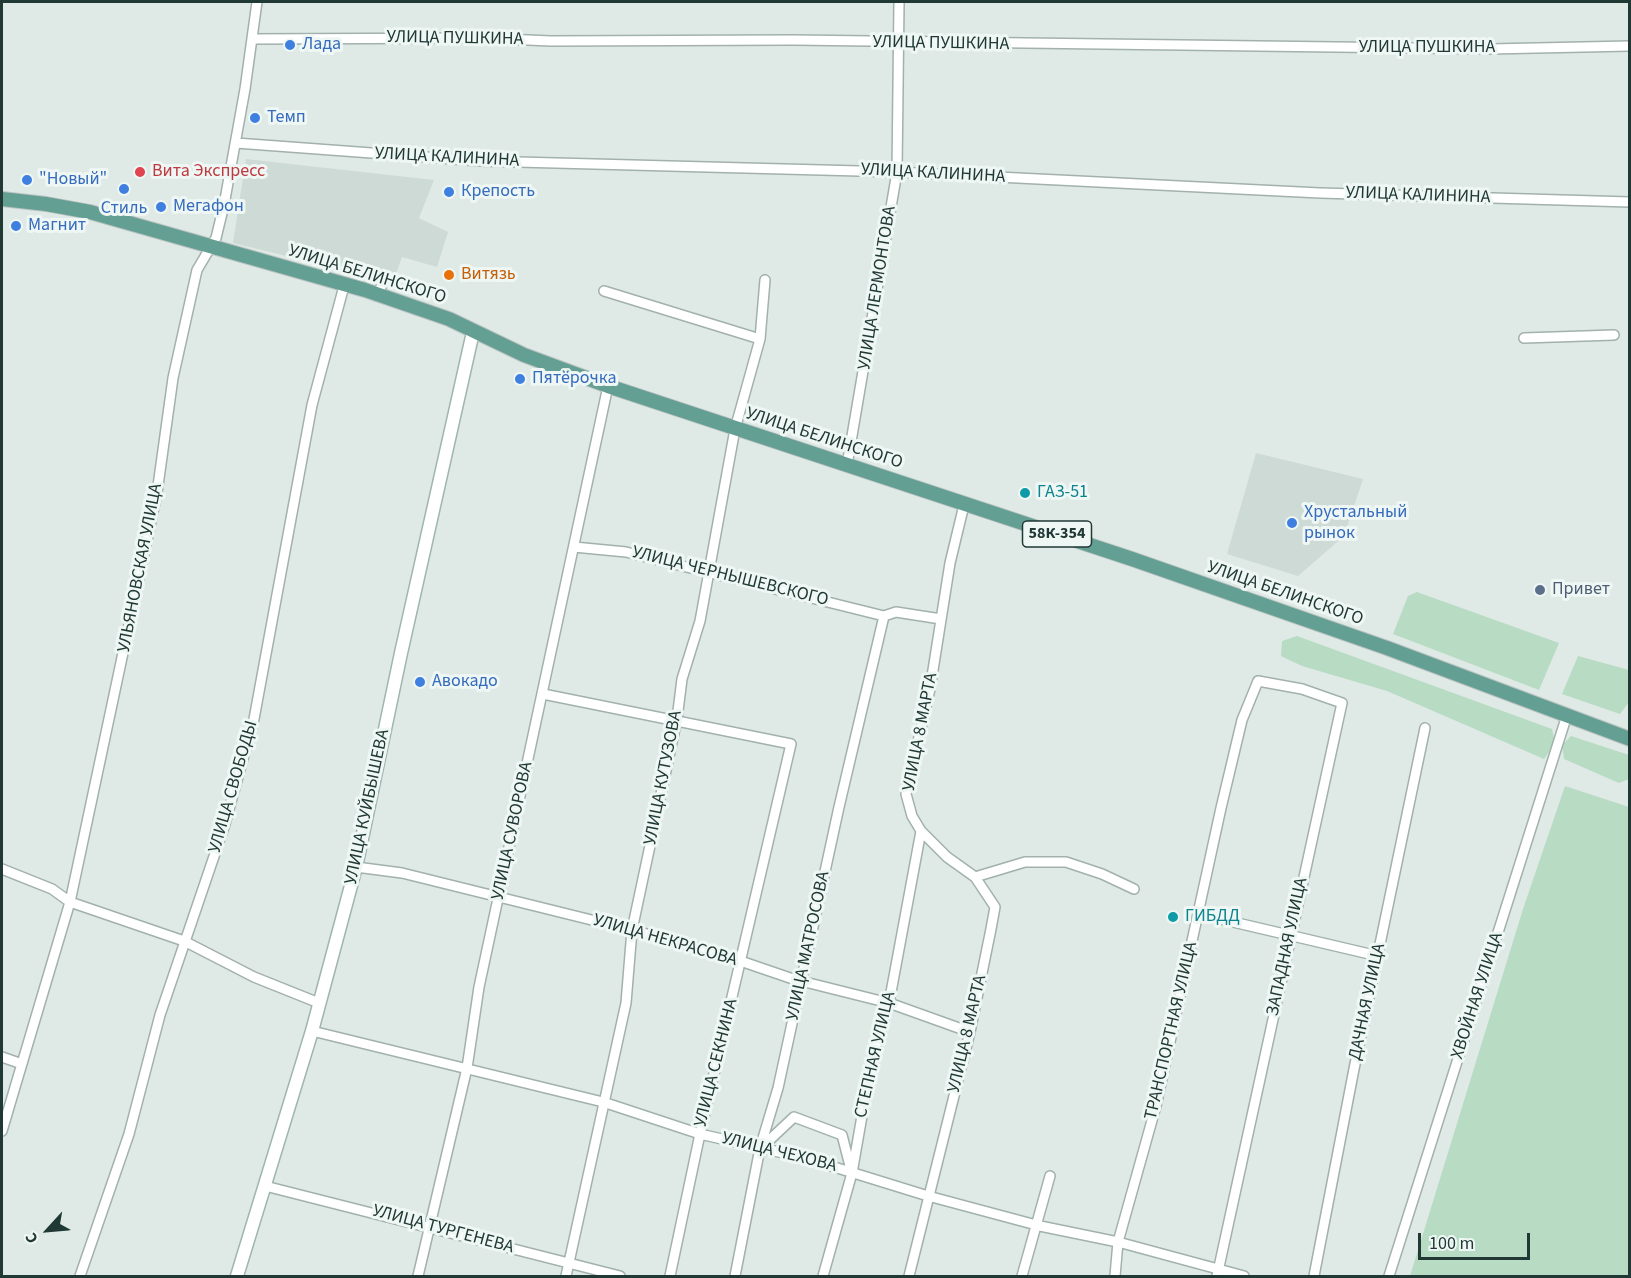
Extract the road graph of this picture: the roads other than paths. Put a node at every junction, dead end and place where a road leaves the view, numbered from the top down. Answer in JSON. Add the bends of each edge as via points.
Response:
{"nodes":[{"id":1,"x":257,"y":2,"type":"edge"},
{"id":2,"x":899,"y":2,"type":"edge"},
{"id":3,"x":252,"y":39,"type":"junction"},
{"id":4,"x":899,"y":44,"type":"junction"},
{"id":5,"x":1629,"y":46,"type":"edge"},
{"id":6,"x":236,"y":143,"type":"junction"},
{"id":7,"x":897,"y":172,"type":"junction"},
{"id":8,"x":2,"y":200,"type":"edge"},
{"id":9,"x":1629,"y":202,"type":"edge"},
{"id":10,"x":211,"y":248,"type":"junction"},
{"id":11,"x":384,"y":280,"type":"dead end"},
{"id":12,"x":765,"y":280,"type":"dead end"},
{"id":13,"x":344,"y":286,"type":"junction"},
{"id":14,"x":604,"y":291,"type":"dead end"},
{"id":15,"x":377,"y":296,"type":"junction"},
{"id":16,"x":474,"y":332,"type":"junction"},
{"id":17,"x":1614,"y":335,"type":"dead end"},
{"id":18,"x":1524,"y":338,"type":"dead end"},
{"id":19,"x":760,"y":339,"type":"junction"},
{"id":20,"x":608,"y":386,"type":"junction"},
{"id":21,"x":735,"y":429,"type":"junction"},
{"id":22,"x":847,"y":465,"type":"junction"},
{"id":23,"x":964,"y":505,"type":"junction"},
{"id":24,"x":574,"y":547,"type":"junction"},
{"id":25,"x":707,"y":573,"type":"junction"},
{"id":26,"x":884,"y":616,"type":"junction"},
{"id":27,"x":941,"y":619,"type":"junction"},
{"id":28,"x":1258,"y":681,"type":"joint"},
{"id":29,"x":543,"y":694,"type":"junction"},
{"id":30,"x":1567,"y":715,"type":"junction"},
{"id":31,"x":677,"y":719,"type":"junction"},
{"id":32,"x":1425,"y":728,"type":"dead end"},
{"id":33,"x":1629,"y":739,"type":"edge"},
{"id":34,"x":921,"y":831,"type":"junction"},
{"id":35,"x":356,"y":867,"type":"junction"},
{"id":36,"x":2,"y":868,"type":"edge"},
{"id":37,"x":975,"y":877,"type":"junction"},
{"id":38,"x":1134,"y":889,"type":"dead end"},
{"id":39,"x":499,"y":899,"type":"junction"},
{"id":40,"x":70,"y":902,"type":"junction"},
{"id":41,"x":1199,"y":914,"type":"junction"},
{"id":42,"x":632,"y":930,"type":"junction"},
{"id":43,"x":1289,"y":936,"type":"junction"},
{"id":44,"x":184,"y":940,"type":"junction"},
{"id":45,"x":1377,"y":956,"type":"junction"},
{"id":46,"x":742,"y":963,"type":"junction"},
{"id":47,"x":803,"y":982,"type":"junction"},
{"id":48,"x":319,"y":1003,"type":"junction"},
{"id":49,"x":888,"y":1003,"type":"junction"},
{"id":50,"x":312,"y":1031,"type":"junction"},
{"id":51,"x":970,"y":1032,"type":"junction"},
{"id":52,"x":2,"y":1056,"type":"edge"},
{"id":53,"x":22,"y":1064,"type":"junction"},
{"id":54,"x":467,"y":1068,"type":"junction"},
{"id":55,"x":603,"y":1102,"type":"junction"},
{"id":56,"x":2,"y":1131,"type":"edge"},
{"id":57,"x":700,"y":1134,"type":"junction"},
{"id":58,"x":760,"y":1148,"type":"junction"},
{"id":59,"x":852,"y":1173,"type":"junction"},
{"id":60,"x":1050,"y":1176,"type":"dead end"},
{"id":61,"x":266,"y":1186,"type":"junction"},
{"id":62,"x":928,"y":1196,"type":"junction"},
{"id":63,"x":1036,"y":1225,"type":"junction"},
{"id":64,"x":428,"y":1227,"type":"junction"},
{"id":65,"x":1118,"y":1242,"type":"junction"},
{"id":66,"x":569,"y":1263,"type":"junction"},
{"id":67,"x":1218,"y":1273,"type":"edge"},
{"id":68,"x":80,"y":1276,"type":"edge"},
{"id":69,"x":237,"y":1276,"type":"edge"},
{"id":70,"x":418,"y":1276,"type":"edge"},
{"id":71,"x":566,"y":1276,"type":"edge"},
{"id":72,"x":620,"y":1276,"type":"edge"},
{"id":73,"x":670,"y":1276,"type":"edge"},
{"id":74,"x":735,"y":1276,"type":"edge"},
{"id":75,"x":823,"y":1276,"type":"edge"},
{"id":76,"x":909,"y":1276,"type":"edge"},
{"id":77,"x":1022,"y":1276,"type":"edge"},
{"id":78,"x":1115,"y":1276,"type":"edge"},
{"id":79,"x":1244,"y":1276,"type":"edge"},
{"id":80,"x":1314,"y":1276,"type":"edge"},
{"id":81,"x":1389,"y":1276,"type":"edge"}],
"edges":[{"from":1,"to":3,"type":"street","name":"УЛЬЯНОВСКАЯ УЛИЦА"},
{"from":2,"to":4,"type":"street","name":"УЛИЦА ЛЕРМОНТОВА"},
{"from":3,"to":4,"type":"street","name":"УЛИЦА ПУШКИНА","via":[[792,40]]},
{"from":3,"to":6,"type":"street","name":"УЛЬЯНОВСКАЯ УЛИЦА"},
{"from":4,"to":5,"type":"street","name":"УЛИЦА ПУШКИНА","via":[[1479,49]]},
{"from":4,"to":7,"type":"street","name":"УЛИЦА ЛЕРМОНТОВА"},
{"from":6,"to":7,"type":"street","name":"УЛИЦА КАЛИНИНА","via":[[480,161]]},
{"from":6,"to":10,"type":"street","name":"УЛЬЯНОВСКАЯ УЛИЦА"},
{"from":7,"to":9,"type":"street","name":"УЛИЦА КАЛИНИНА","via":[[1320,193]]},
{"from":7,"to":22,"type":"street","name":"УЛИЦА ЛЕРМОНТОВА"},
{"from":8,"to":10,"type":"main road","name":"УЛИЦА БЕЛИНСКОГО","via":[[90,212]]},
{"from":10,"to":13,"type":"main road","name":"УЛИЦА БЕЛИНСКОГО"},
{"from":10,"to":40,"type":"street","name":"УЛЬЯНОВСКАЯ УЛИЦА","via":[[197,270],[173,378],[157,493]]},
{"from":11,"to":15,"type":"street"},
{"from":12,"to":19,"type":"street","name":"УЛИЦА КУТУЗОВА"},
{"from":13,"to":15,"type":"main road","name":"УЛИЦА БЕЛИНСКОГО"},
{"from":13,"to":44,"type":"street","name":"УЛИЦА СВОБОДЫ","via":[[312,405],[254,719],[225,824]]},
{"from":14,"to":19,"type":"street"},
{"from":15,"to":16,"type":"main road","name":"УЛИЦА БЕЛИНСКОГО","via":[[449,319]]},
{"from":16,"to":20,"type":"main road","name":"УЛИЦА БЕЛИНСКОГО","number":"58К-354"},
{"from":16,"to":35,"type":"main road","name":"УЛИЦА КУЙБЫШЕВА"},
{"from":17,"to":18,"type":"street"},
{"from":19,"to":21,"type":"street","name":"УЛИЦА КУТУЗОВА"},
{"from":20,"to":21,"type":"main road","name":"УЛИЦА БЕЛИНСКОГО","number":"58К-354"},
{"from":20,"to":24,"type":"street","name":"УЛИЦА СУВОРОВА"},
{"from":21,"to":22,"type":"main road","name":"УЛИЦА БЕЛИНСКОГО","number":"58К-354"},
{"from":21,"to":25,"type":"street","name":"УЛИЦА КУТУЗОВА"},
{"from":22,"to":23,"type":"main road","name":"УЛИЦА БЕЛИНСКОГО","number":"58К-354"},
{"from":23,"to":27,"type":"street","name":"УЛИЦА 8 МАРТА"},
{"from":23,"to":30,"type":"main road","name":"УЛИЦА БЕЛИНСКОГО","number":"58К-354","via":[[1143,562]]},
{"from":24,"to":25,"type":"street","name":"УЛИЦА ЧЕРНЫШЕВСКОГО","via":[[626,552]]},
{"from":24,"to":29,"type":"street","name":"УЛИЦА СУВОРОВА"},
{"from":25,"to":26,"type":"street","name":"УЛИЦА ЧЕРНЫШЕВСКОГО"},
{"from":25,"to":31,"type":"street","name":"УЛИЦА КУТУЗОВА","via":[[700,621],[682,679]]},
{"from":26,"to":27,"type":"street","name":"УЛИЦА ЧЕРНЫШЕВСКОГО","via":[[896,612]]},
{"from":26,"to":47,"type":"street","name":"УЛИЦА МАТРОСОВА","via":[[838,807]]},
{"from":27,"to":34,"type":"street","name":"УЛИЦА 8 МАРТА","via":[[906,795]]},
{"from":28,"to":41,"type":"street","name":"ТРАНСПОРТНАЯ УЛИЦА","via":[[1242,720]]},
{"from":28,"to":43,"type":"street","name":"ЗАПАДНАЯ УЛИЦА","via":[[1302,689],[1342,703]]},
{"from":29,"to":31,"type":"street"},
{"from":29,"to":39,"type":"street","name":"УЛИЦА СУВОРОВА"},
{"from":30,"to":33,"type":"main road","name":"УЛИЦА БЕЛИНСКОГО","number":"58К-354"},
{"from":30,"to":81,"type":"street","name":"ХВОЙНАЯ УЛИЦА"},
{"from":31,"to":42,"type":"street","name":"УЛИЦА КУТУЗОВА"},
{"from":31,"to":46,"type":"street","name":"УЛИЦА СЕКНИНА","via":[[791,744]]},
{"from":32,"to":45,"type":"street","name":"ДАЧНАЯ УЛИЦА"},
{"from":34,"to":37,"type":"street","name":"УЛИЦА 8 МАРТА"},
{"from":34,"to":49,"type":"street","name":"СТЕПНАЯ УЛИЦА"},
{"from":35,"to":39,"type":"street","name":"УЛИЦА НЕКРАСОВА","via":[[402,873]]},
{"from":35,"to":48,"type":"main road","name":"УЛИЦА КУЙБЫШЕВА"},
{"from":36,"to":40,"type":"street","via":[[52,889]]},
{"from":37,"to":38,"type":"street","via":[[1025,862],[1066,862],[1102,873]]},
{"from":37,"to":51,"type":"street","name":"УЛИЦА 8 МАРТА","via":[[995,907]]},
{"from":39,"to":42,"type":"street","name":"УЛИЦА НЕКРАСОВА"},
{"from":39,"to":54,"type":"street","name":"УЛИЦА СУВОРОВА","via":[[479,987]]},
{"from":40,"to":44,"type":"street"},
{"from":40,"to":53,"type":"street","name":"УЛЬЯНОВСКАЯ УЛИЦА"},
{"from":41,"to":43,"type":"street"},
{"from":41,"to":65,"type":"street","name":"ТРАНСПОРТНАЯ УЛИЦА","via":[[1156,1106]]},
{"from":42,"to":46,"type":"street","name":"УЛИЦА НЕКРАСОВА"},
{"from":42,"to":55,"type":"street","name":"УЛИЦА КУТУЗОВА","via":[[626,1003]]},
{"from":43,"to":45,"type":"street"},
{"from":43,"to":67,"type":"street","name":"ЗАПАДНАЯ УЛИЦА"},
{"from":44,"to":48,"type":"street","via":[[254,977]]},
{"from":44,"to":68,"type":"street","name":"УЛИЦА СВОБОДЫ","via":[[129,1134]]},
{"from":45,"to":80,"type":"street","name":"ДАЧНАЯ УЛИЦА"},
{"from":46,"to":47,"type":"street","name":"УЛИЦА НЕКРАСОВА"},
{"from":46,"to":57,"type":"street","name":"УЛИЦА СЕКНИНА"},
{"from":47,"to":49,"type":"street","name":"УЛИЦА НЕКРАСОВА"},
{"from":47,"to":58,"type":"street","name":"УЛИЦА МАТРОСОВА"},
{"from":48,"to":50,"type":"main road","name":"УЛИЦА КУЙБЫШЕВА"},
{"from":49,"to":51,"type":"street","name":"УЛИЦА НЕКРАСОВА"},
{"from":49,"to":59,"type":"street","name":"СТЕПНАЯ УЛИЦА","via":[[872,1059]]},
{"from":50,"to":54,"type":"street","name":"УЛИЦА ЧЕХОВА"},
{"from":50,"to":61,"type":"main road","name":"УЛИЦА КУЙБЫШЕВА"},
{"from":51,"to":62,"type":"street","name":"УЛИЦА 8 МАРТА"},
{"from":52,"to":53,"type":"street"},
{"from":53,"to":56,"type":"street","name":"УЛЬЯНОВСКАЯ УЛИЦА"},
{"from":54,"to":55,"type":"street","name":"УЛИЦА ЧЕХОВА"},
{"from":54,"to":64,"type":"street","name":"УЛИЦА СУВОРОВА"},
{"from":55,"to":57,"type":"street","name":"УЛИЦА ЧЕХОВА"},
{"from":55,"to":66,"type":"street","name":"УЛИЦА КУТУЗОВА"},
{"from":57,"to":58,"type":"street","name":"УЛИЦА ЧЕХОВА"},
{"from":57,"to":73,"type":"street","name":"УЛИЦА СЕКНИНА"},
{"from":58,"to":59,"type":"street","name":"УЛИЦА ЧЕХОВА"},
{"from":58,"to":59,"type":"street","via":[[794,1118],[842,1135]]},
{"from":58,"to":74,"type":"street","name":"УЛИЦА МАТРОСОВА"},
{"from":59,"to":62,"type":"street","name":"УЛИЦА ЧЕХОВА"},
{"from":59,"to":75,"type":"street","name":"СТЕПНАЯ УЛИЦА"},
{"from":60,"to":63,"type":"street"},
{"from":61,"to":64,"type":"street","name":"УЛИЦА ТУРГЕНЕВА"},
{"from":61,"to":69,"type":"main road","name":"УЛИЦА КУЙБЫШЕВА"},
{"from":62,"to":63,"type":"street","name":"УЛИЦА ЧЕХОВА"},
{"from":62,"to":76,"type":"street"},
{"from":63,"to":65,"type":"street","name":"УЛИЦА ЧЕХОВА"},
{"from":63,"to":77,"type":"street"},
{"from":64,"to":66,"type":"street","name":"УЛИЦА ТУРГЕНЕВА"},
{"from":64,"to":70,"type":"street","name":"УЛИЦА СУВОРОВА"},
{"from":65,"to":67,"type":"street","name":"УЛИЦА ЧЕХОВА"},
{"from":65,"to":78,"type":"street","name":"ТРАНСПОРТНАЯ УЛИЦА"},
{"from":66,"to":71,"type":"street","name":"УЛИЦА КУТУЗОВА"},
{"from":66,"to":72,"type":"street","name":"УЛИЦА ТУРГЕНЕВА"},
{"from":67,"to":79,"type":"street","name":"УЛИЦА ЧЕХОВА"}]}
